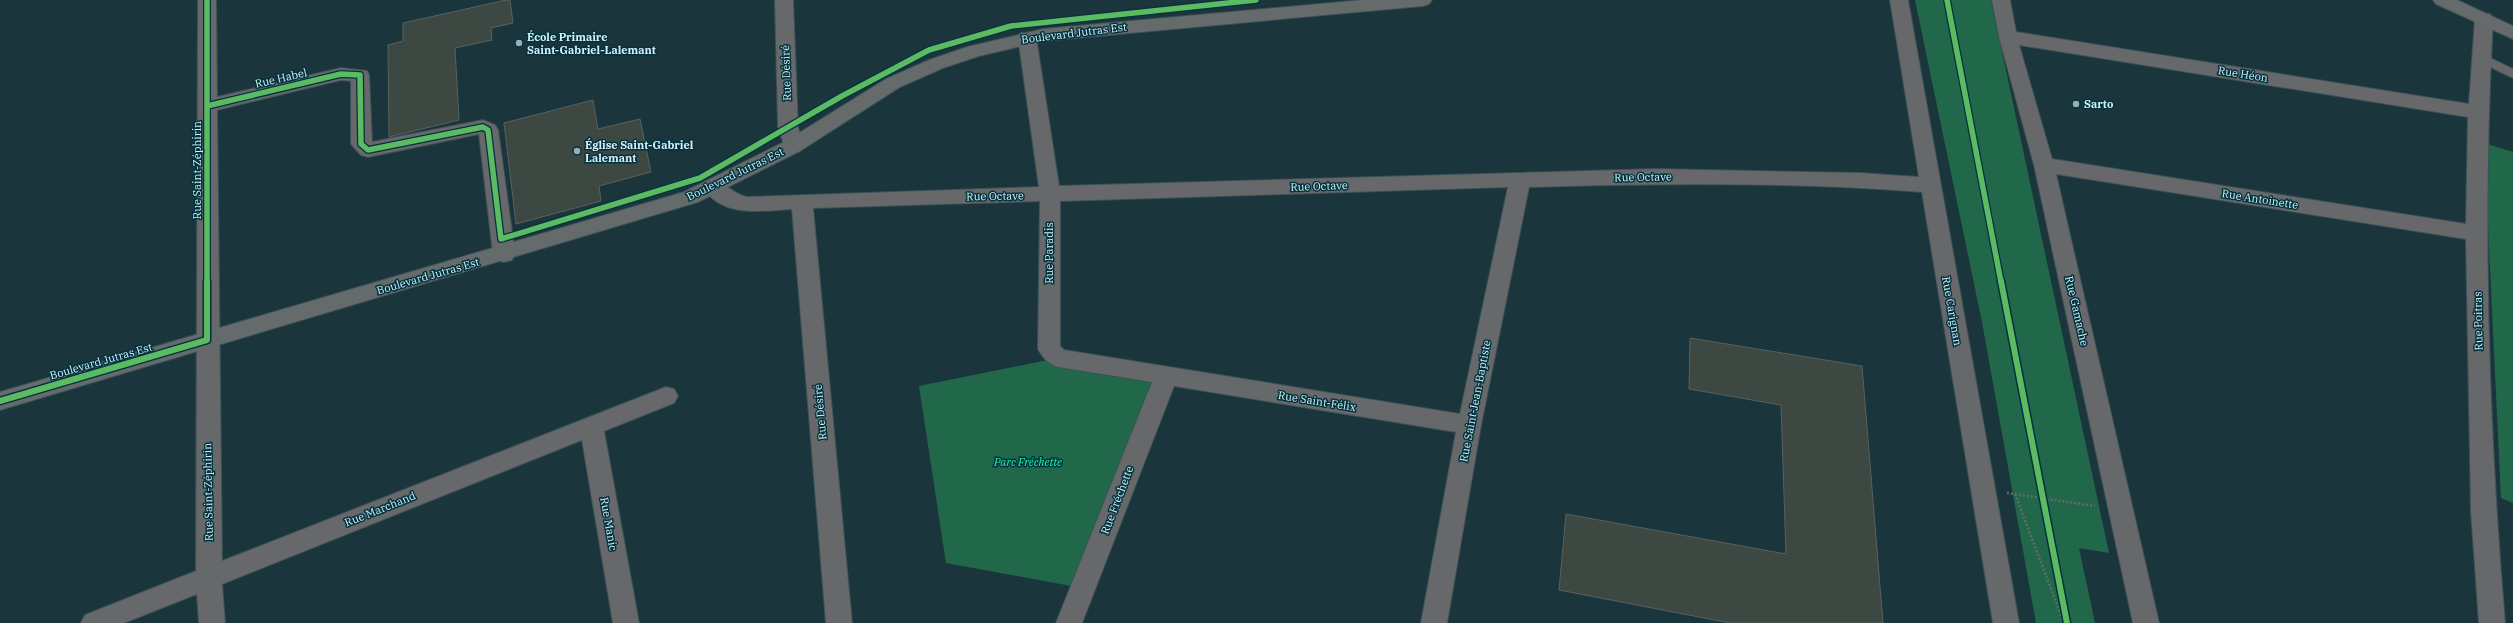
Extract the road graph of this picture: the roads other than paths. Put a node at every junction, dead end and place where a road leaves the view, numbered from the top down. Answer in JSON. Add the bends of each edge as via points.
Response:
{"nodes":[{"id":1,"x":206,"y":0,"type":"edge"},
{"id":2,"x":784,"y":0,"type":"edge"},
{"id":3,"x":1423,"y":0,"type":"edge"},
{"id":4,"x":1899,"y":0,"type":"edge"},
{"id":5,"x":2001,"y":0,"type":"edge"},
{"id":6,"x":2442,"y":0,"type":"edge"},
{"id":7,"x":2484,"y":18,"type":"junction"},
{"id":8,"x":2513,"y":32,"type":"edge"},
{"id":9,"x":1027,"y":37,"type":"junction"},
{"id":10,"x":2008,"y":37,"type":"junction"},
{"id":11,"x":2480,"y":57,"type":"junction"},
{"id":12,"x":2513,"y":74,"type":"edge"},
{"id":13,"x":207,"y":106,"type":"junction"},
{"id":14,"x":2478,"y":112,"type":"junction"},
{"id":15,"x":793,"y":146,"type":"junction"},
{"id":16,"x":2044,"y":165,"type":"junction"},
{"id":17,"x":1520,"y":179,"type":"junction"},
{"id":18,"x":1930,"y":185,"type":"junction"},
{"id":19,"x":714,"y":187,"type":"junction"},
{"id":20,"x":1050,"y":195,"type":"junction"},
{"id":21,"x":802,"y":200,"type":"junction"},
{"id":22,"x":2476,"y":233,"type":"junction"},
{"id":23,"x":504,"y":254,"type":"junction"},
{"id":24,"x":207,"y":340,"type":"junction"},
{"id":25,"x":1166,"y":376,"type":"junction"},
{"id":26,"x":666,"y":396,"type":"dead end"},
{"id":27,"x":0,"y":401,"type":"edge"},
{"id":28,"x":1469,"y":425,"type":"junction"},
{"id":29,"x":591,"y":426,"type":"junction"},
{"id":30,"x":209,"y":577,"type":"junction"},
{"id":31,"x":94,"y":623,"type":"edge"},
{"id":32,"x":212,"y":623,"type":"edge"},
{"id":33,"x":626,"y":623,"type":"edge"},
{"id":34,"x":839,"y":623,"type":"edge"},
{"id":35,"x":1069,"y":623,"type":"edge"},
{"id":36,"x":1434,"y":623,"type":"edge"},
{"id":37,"x":2006,"y":623,"type":"edge"},
{"id":38,"x":2146,"y":623,"type":"edge"},
{"id":39,"x":2492,"y":623,"type":"edge"}],
"edges":[{"from":1,"to":13,"type":"street","name":"Rue Saint-Zéphirin"},
{"from":2,"to":15,"type":"street","name":"Rue Désiré","via":[[788,127]]},
{"from":3,"to":9,"type":"main road","name":"Boulevard Jutras Est"},
{"from":4,"to":18,"type":"street","name":"Rue Carignan"},
{"from":5,"to":10,"type":"street","name":"Rue Gamache"},
{"from":6,"to":7,"type":"main road"},
{"from":7,"to":8,"type":"main road"},
{"from":7,"to":11,"type":"street","name":"Rue Poitras","via":[[2484,41]]},
{"from":9,"to":15,"type":"main road","name":"Boulevard Jutras Est","via":[[936,64],[907,77]]},
{"from":9,"to":20,"type":"street","name":"Rue Paradis"},
{"from":10,"to":14,"type":"street","name":"Rue Héon"},
{"from":10,"to":16,"type":"street","name":"Rue Gamache"},
{"from":11,"to":12,"type":"lane"},
{"from":11,"to":14,"type":"street","name":"Rue Poitras"},
{"from":13,"to":23,"type":"street","name":"Rue Habel","via":[[341,74],[360,74],[362,144],[368,150],[483,127],[488,130]]},
{"from":13,"to":24,"type":"street","name":"Rue Saint-Zéphirin"},
{"from":14,"to":22,"type":"street","name":"Rue Poitras"},
{"from":15,"to":19,"type":"main road","name":"Boulevard Jutras Est"},
{"from":16,"to":22,"type":"street","name":"Rue Antoinette"},
{"from":16,"to":38,"type":"street","name":"Rue Gamache"},
{"from":17,"to":18,"type":"street","name":"Rue Octave","via":[[1755,177]]},
{"from":17,"to":20,"type":"street","name":"Rue Octave"},
{"from":17,"to":28,"type":"street","name":"Rue Saint-Jean-Baptiste"},
{"from":18,"to":37,"type":"street","name":"Rue Carignan"},
{"from":19,"to":21,"type":"street","name":"Rue Octave","via":[[731,201],[746,204]]},
{"from":19,"to":23,"type":"main road","name":"Boulevard Jutras Est"},
{"from":20,"to":21,"type":"street","name":"Rue Octave"},
{"from":20,"to":25,"type":"street","name":"Rue Paradis","via":[[1049,348],[1058,358]]},
{"from":21,"to":34,"type":"street","name":"Rue Désiré"},
{"from":22,"to":39,"type":"street","name":"Rue Poitras","via":[[2483,511]]},
{"from":23,"to":24,"type":"main road","name":"Boulevard Jutras Est"},
{"from":24,"to":27,"type":"main road","name":"Boulevard Jutras Est"},
{"from":24,"to":30,"type":"street","name":"Rue Saint-Zéphirin"},
{"from":25,"to":28,"type":"street","name":"Rue Saint-Félix"},
{"from":25,"to":35,"type":"street","name":"Rue Fréchette"},
{"from":26,"to":29,"type":"street","name":"Rue Marchand"},
{"from":28,"to":36,"type":"street","name":"Rue Saint-Jean-Baptiste"},
{"from":29,"to":30,"type":"street","name":"Rue Marchand"},
{"from":29,"to":33,"type":"street","name":"Rue Manic"},
{"from":30,"to":31,"type":"street","name":"Rue Marchand"},
{"from":30,"to":32,"type":"street","name":"Rue Saint-Zéphirin"}]}
